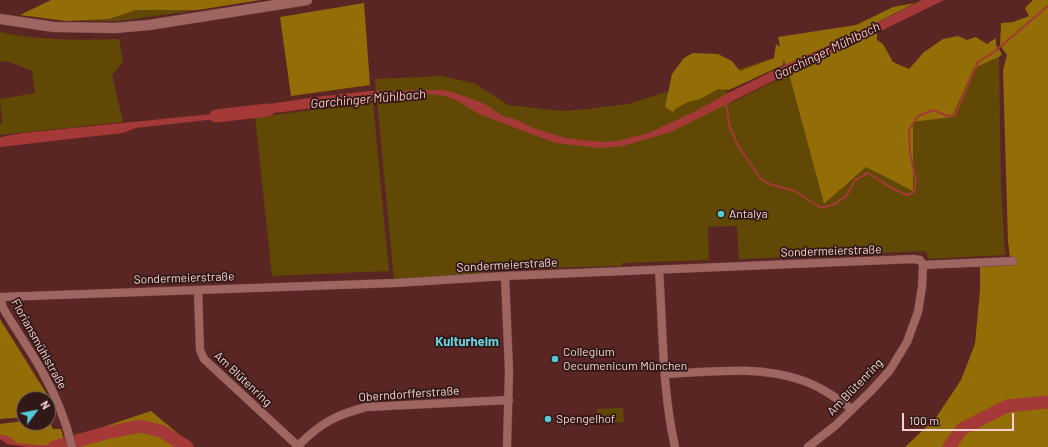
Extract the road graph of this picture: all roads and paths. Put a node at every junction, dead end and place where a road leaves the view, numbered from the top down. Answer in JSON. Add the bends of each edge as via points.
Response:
{"nodes":[{"id":1,"x":307,"y":0,"type":"edge"},
{"id":2,"x":0,"y":19,"type":"edge"},
{"id":3,"x":1013,"y":261,"type":"dead end"},
{"id":4,"x":923,"y":265,"type":"junction"},
{"id":5,"x":659,"y":270,"type":"junction"},
{"id":6,"x":505,"y":276,"type":"junction"},
{"id":7,"x":198,"y":290,"type":"junction"},
{"id":8,"x":0,"y":298,"type":"edge"},
{"id":9,"x":665,"y":374,"type":"junction"},
{"id":10,"x":509,"y":400,"type":"junction"},
{"id":11,"x":852,"y":409,"type":"junction"},
{"id":12,"x":298,"y":446,"type":"edge"},
{"id":13,"x":72,"y":447,"type":"edge"},
{"id":14,"x":507,"y":447,"type":"edge"},
{"id":15,"x":676,"y":447,"type":"edge"},
{"id":16,"x":808,"y":447,"type":"edge"}],
"edges":[{"from":1,"to":2,"type":"main road","via":[[115,28],[54,28]]},
{"from":3,"to":4,"type":"street","name":"Sondermeierstraße"},
{"from":4,"to":5,"type":"street","name":"Sondermeierstraße","via":[[920,260],[913,259]]},
{"from":4,"to":11,"type":"street","name":"Am Blütenring","via":[[921,300],[907,342],[890,370]]},
{"from":5,"to":6,"type":"street","name":"Sondermeierstraße"},
{"from":5,"to":9,"type":"street"},
{"from":6,"to":7,"type":"street","name":"Sondermeierstraße"},
{"from":6,"to":10,"type":"street"},
{"from":7,"to":8,"type":"street","name":"Sondermeierstraße"},
{"from":7,"to":12,"type":"street","name":"Am Blütenring","via":[[200,350],[204,359]]},
{"from":8,"to":13,"type":"street","name":"Floriansmühlstraße","via":[[6,313],[53,392]]},
{"from":9,"to":11,"type":"street","via":[[763,371],[803,380]]},
{"from":9,"to":15,"type":"street","via":[[667,407]]},
{"from":10,"to":12,"type":"street","name":"Oberndorfferstraße","via":[[367,407],[350,411],[324,423]]},
{"from":10,"to":14,"type":"street"},
{"from":11,"to":16,"type":"street","name":"Am Blütenring"}]}
